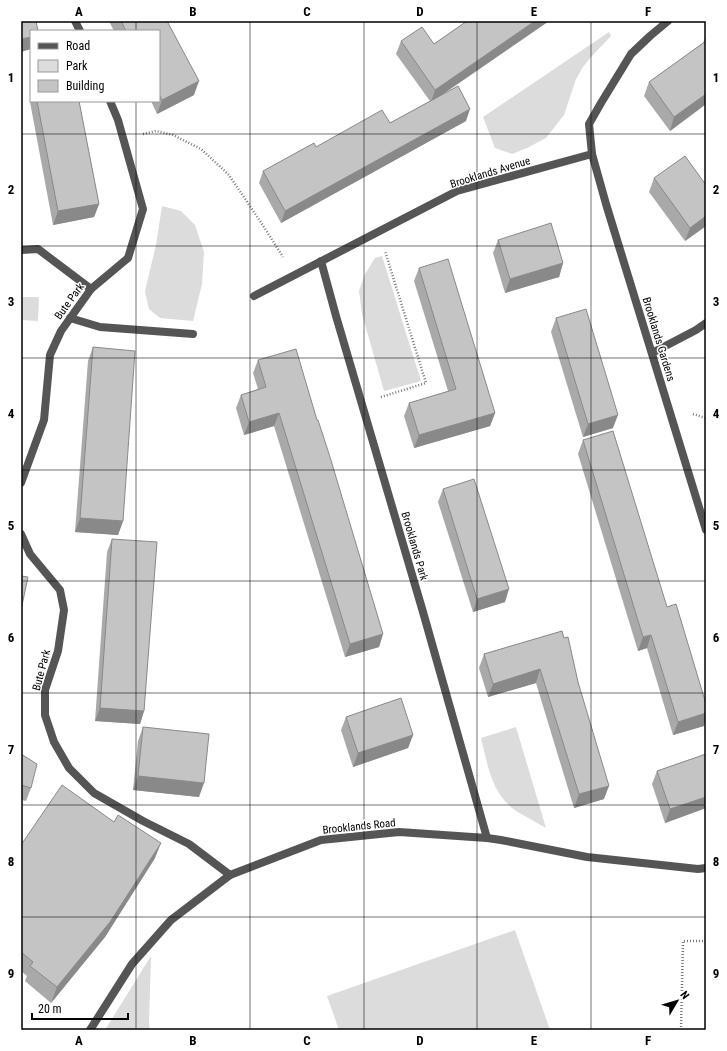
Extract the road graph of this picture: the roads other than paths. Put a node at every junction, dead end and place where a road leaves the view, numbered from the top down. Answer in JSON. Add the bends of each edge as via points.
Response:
{"nodes":[{"id":1,"x":668,"y":21,"type":"edge"},
{"id":2,"x":110,"y":102,"type":"edge"},
{"id":3,"x":592,"y":154,"type":"junction"},
{"id":4,"x":21,"y":250,"type":"edge"},
{"id":5,"x":321,"y":261,"type":"junction"},
{"id":6,"x":91,"y":289,"type":"junction"},
{"id":7,"x":254,"y":296,"type":"dead end"},
{"id":8,"x":70,"y":318,"type":"junction"},
{"id":9,"x":706,"y":323,"type":"edge"},
{"id":10,"x":193,"y":334,"type":"dead end"},
{"id":11,"x":652,"y":353,"type":"junction"},
{"id":12,"x":21,"y":483,"type":"edge"},
{"id":13,"x":706,"y":530,"type":"edge"},
{"id":14,"x":21,"y":534,"type":"edge"},
{"id":15,"x":488,"y":838,"type":"junction"},
{"id":16,"x":706,"y":868,"type":"edge"},
{"id":17,"x":230,"y":875,"type":"junction"},
{"id":18,"x":90,"y":1030,"type":"edge"}],
"edges":[{"from":1,"to":3,"type":"street","via":[[631,54],[600,103],[589,124]]},
{"from":2,"to":6,"type":"street","name":"Bute Park","via":[[118,120],[143,209],[128,258]]},
{"from":3,"to":5,"type":"street","name":"Brooklands Avenue","via":[[457,191]]},
{"from":3,"to":11,"type":"street","name":"Brooklands Gardens"},
{"from":4,"to":6,"type":"street","via":[[38,249]]},
{"from":5,"to":7,"type":"street","name":"Brooklands Avenue"},
{"from":5,"to":15,"type":"street","name":"Brooklands Park"},
{"from":6,"to":8,"type":"street","name":"Bute Park"},
{"from":8,"to":10,"type":"street","via":[[100,326]]},
{"from":8,"to":12,"type":"street","name":"Bute Park","via":[[50,355],[44,420]]},
{"from":9,"to":11,"type":"street"},
{"from":11,"to":13,"type":"street","name":"Brooklands Gardens"},
{"from":14,"to":17,"type":"street","name":"Bute Park","via":[[30,554],[60,590],[64,610],[58,651],[45,690],[45,715],[54,742],[69,768],[94,793],[189,844]]},
{"from":15,"to":16,"type":"street","name":"Brooklands Road","via":[[587,857]]},
{"from":15,"to":17,"type":"street","name":"Brooklands Road","via":[[399,832],[321,840]]},
{"from":17,"to":18,"type":"street","name":"Brooklands Road","via":[[171,920],[132,964]]}]}
